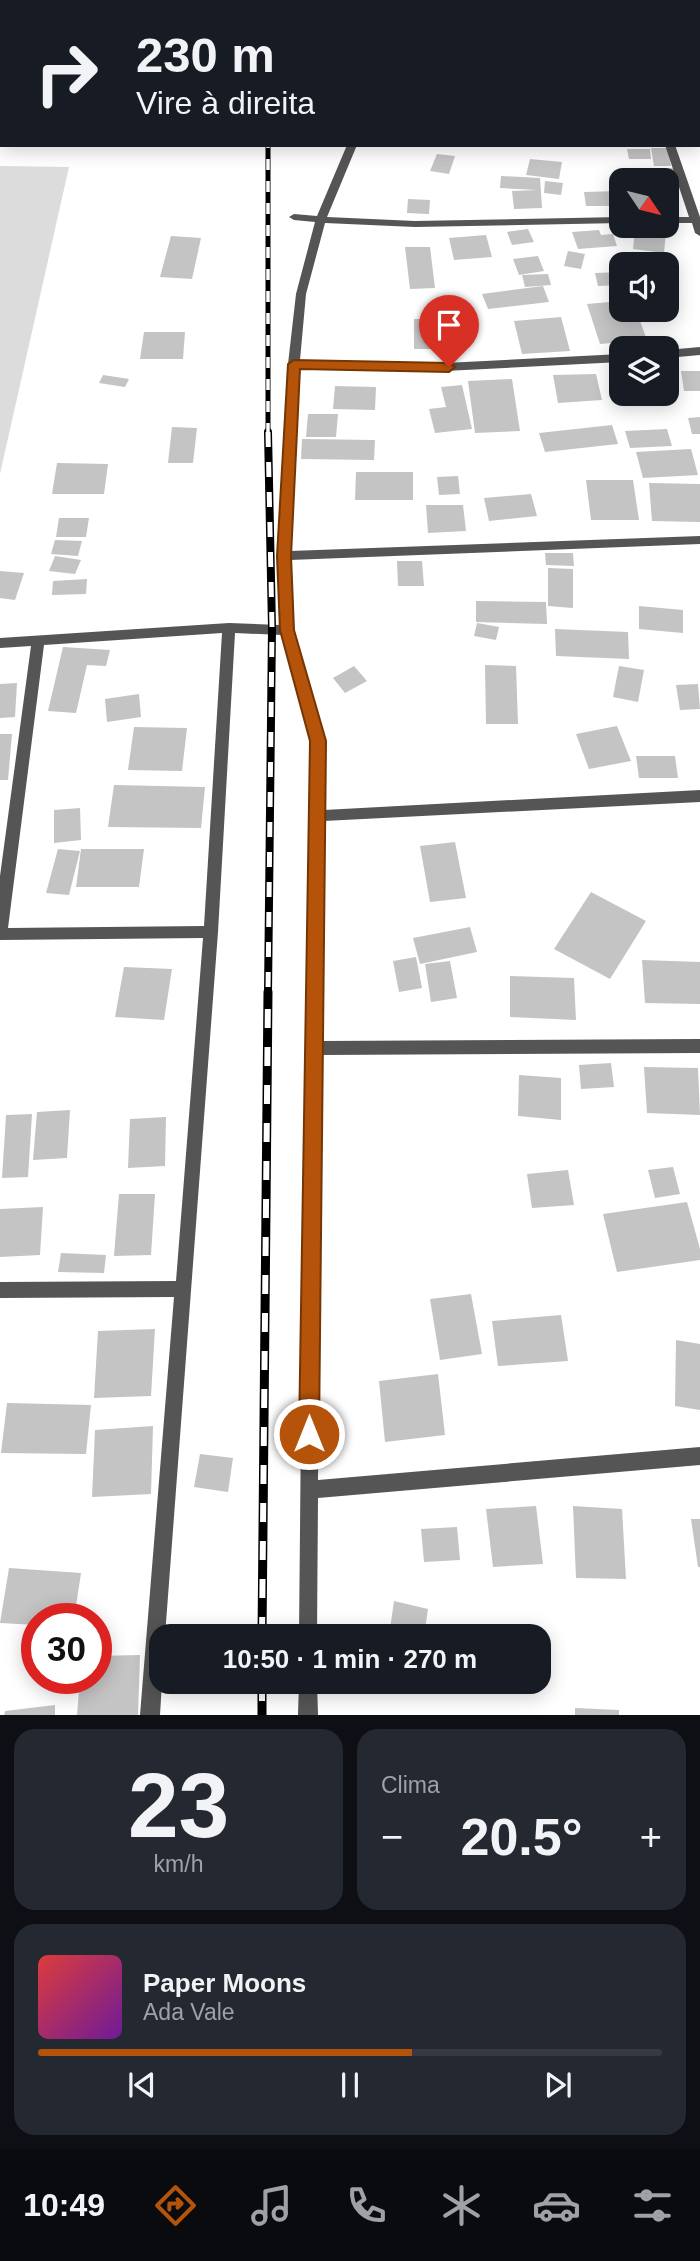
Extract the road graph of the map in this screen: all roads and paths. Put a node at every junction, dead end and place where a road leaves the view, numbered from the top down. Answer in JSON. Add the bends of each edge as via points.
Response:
{"nodes":[{"id":1,"x":351,"y":147,"type":"edge"},
{"id":2,"x":671,"y":147,"type":"edge"},
{"id":3,"x":293,"y":217,"type":"dead end"},
{"id":4,"x":321,"y":220,"type":"junction"},
{"id":5,"x":609,"y":220,"type":"edge"},
{"id":6,"x":679,"y":220,"type":"edge"},
{"id":7,"x":698,"y":220,"type":"edge"},
{"id":8,"x":700,"y":233,"type":"edge"},
{"id":9,"x":700,"y":352,"type":"edge"},
{"id":10,"x":679,"y":353,"type":"edge"},
{"id":11,"x":609,"y":359,"type":"edge"},
{"id":12,"x":294,"y":364,"type":"junction"},
{"id":13,"x":700,"y":540,"type":"edge"},
{"id":14,"x":284,"y":556,"type":"junction"},
{"id":15,"x":229,"y":628,"type":"junction"},
{"id":16,"x":287,"y":630,"type":"junction"},
{"id":17,"x":38,"y":640,"type":"junction"},
{"id":18,"x":0,"y":643,"type":"edge"},
{"id":19,"x":700,"y":796,"type":"edge"},
{"id":20,"x":317,"y":816,"type":"junction"},
{"id":21,"x":0,"y":932,"type":"edge"},
{"id":22,"x":211,"y":932,"type":"junction"},
{"id":23,"x":700,"y":1046,"type":"edge"},
{"id":24,"x":313,"y":1048,"type":"junction"},
{"id":25,"x":183,"y":1289,"type":"junction"},
{"id":26,"x":0,"y":1290,"type":"edge"},
{"id":27,"x":700,"y":1456,"type":"edge"},
{"id":28,"x":309,"y":1490,"type":"junction"},
{"id":29,"x":308,"y":1624,"type":"edge"},
{"id":30,"x":308,"y":1694,"type":"edge"},
{"id":31,"x":150,"y":1715,"type":"edge"},
{"id":32,"x":308,"y":1715,"type":"edge"}],
"edges":[{"from":1,"to":4,"type":"street"},
{"from":2,"to":7,"type":"street"},
{"from":3,"to":4,"type":"street"},
{"from":4,"to":5,"type":"street"},
{"from":4,"to":12,"type":"street","via":[[301,297]]},
{"from":6,"to":7,"type":"street"},
{"from":7,"to":8,"type":"street"},
{"from":9,"to":10,"type":"street"},
{"from":11,"to":12,"type":"street","via":[[425,368]]},
{"from":12,"to":14,"type":"street"},
{"from":13,"to":14,"type":"street"},
{"from":14,"to":16,"type":"street"},
{"from":15,"to":16,"type":"street"},
{"from":15,"to":17,"type":"street"},
{"from":15,"to":22,"type":"street"},
{"from":16,"to":20,"type":"street","via":[[318,741]]},
{"from":17,"to":18,"type":"street"},
{"from":17,"to":21,"type":"street"},
{"from":19,"to":20,"type":"street"},
{"from":20,"to":24,"type":"street"},
{"from":21,"to":22,"type":"street"},
{"from":22,"to":25,"type":"street"},
{"from":23,"to":24,"type":"street"},
{"from":24,"to":28,"type":"street"},
{"from":25,"to":26,"type":"street"},
{"from":25,"to":31,"type":"street"},
{"from":27,"to":28,"type":"street"},
{"from":28,"to":29,"type":"street"},
{"from":30,"to":32,"type":"street"}]}
